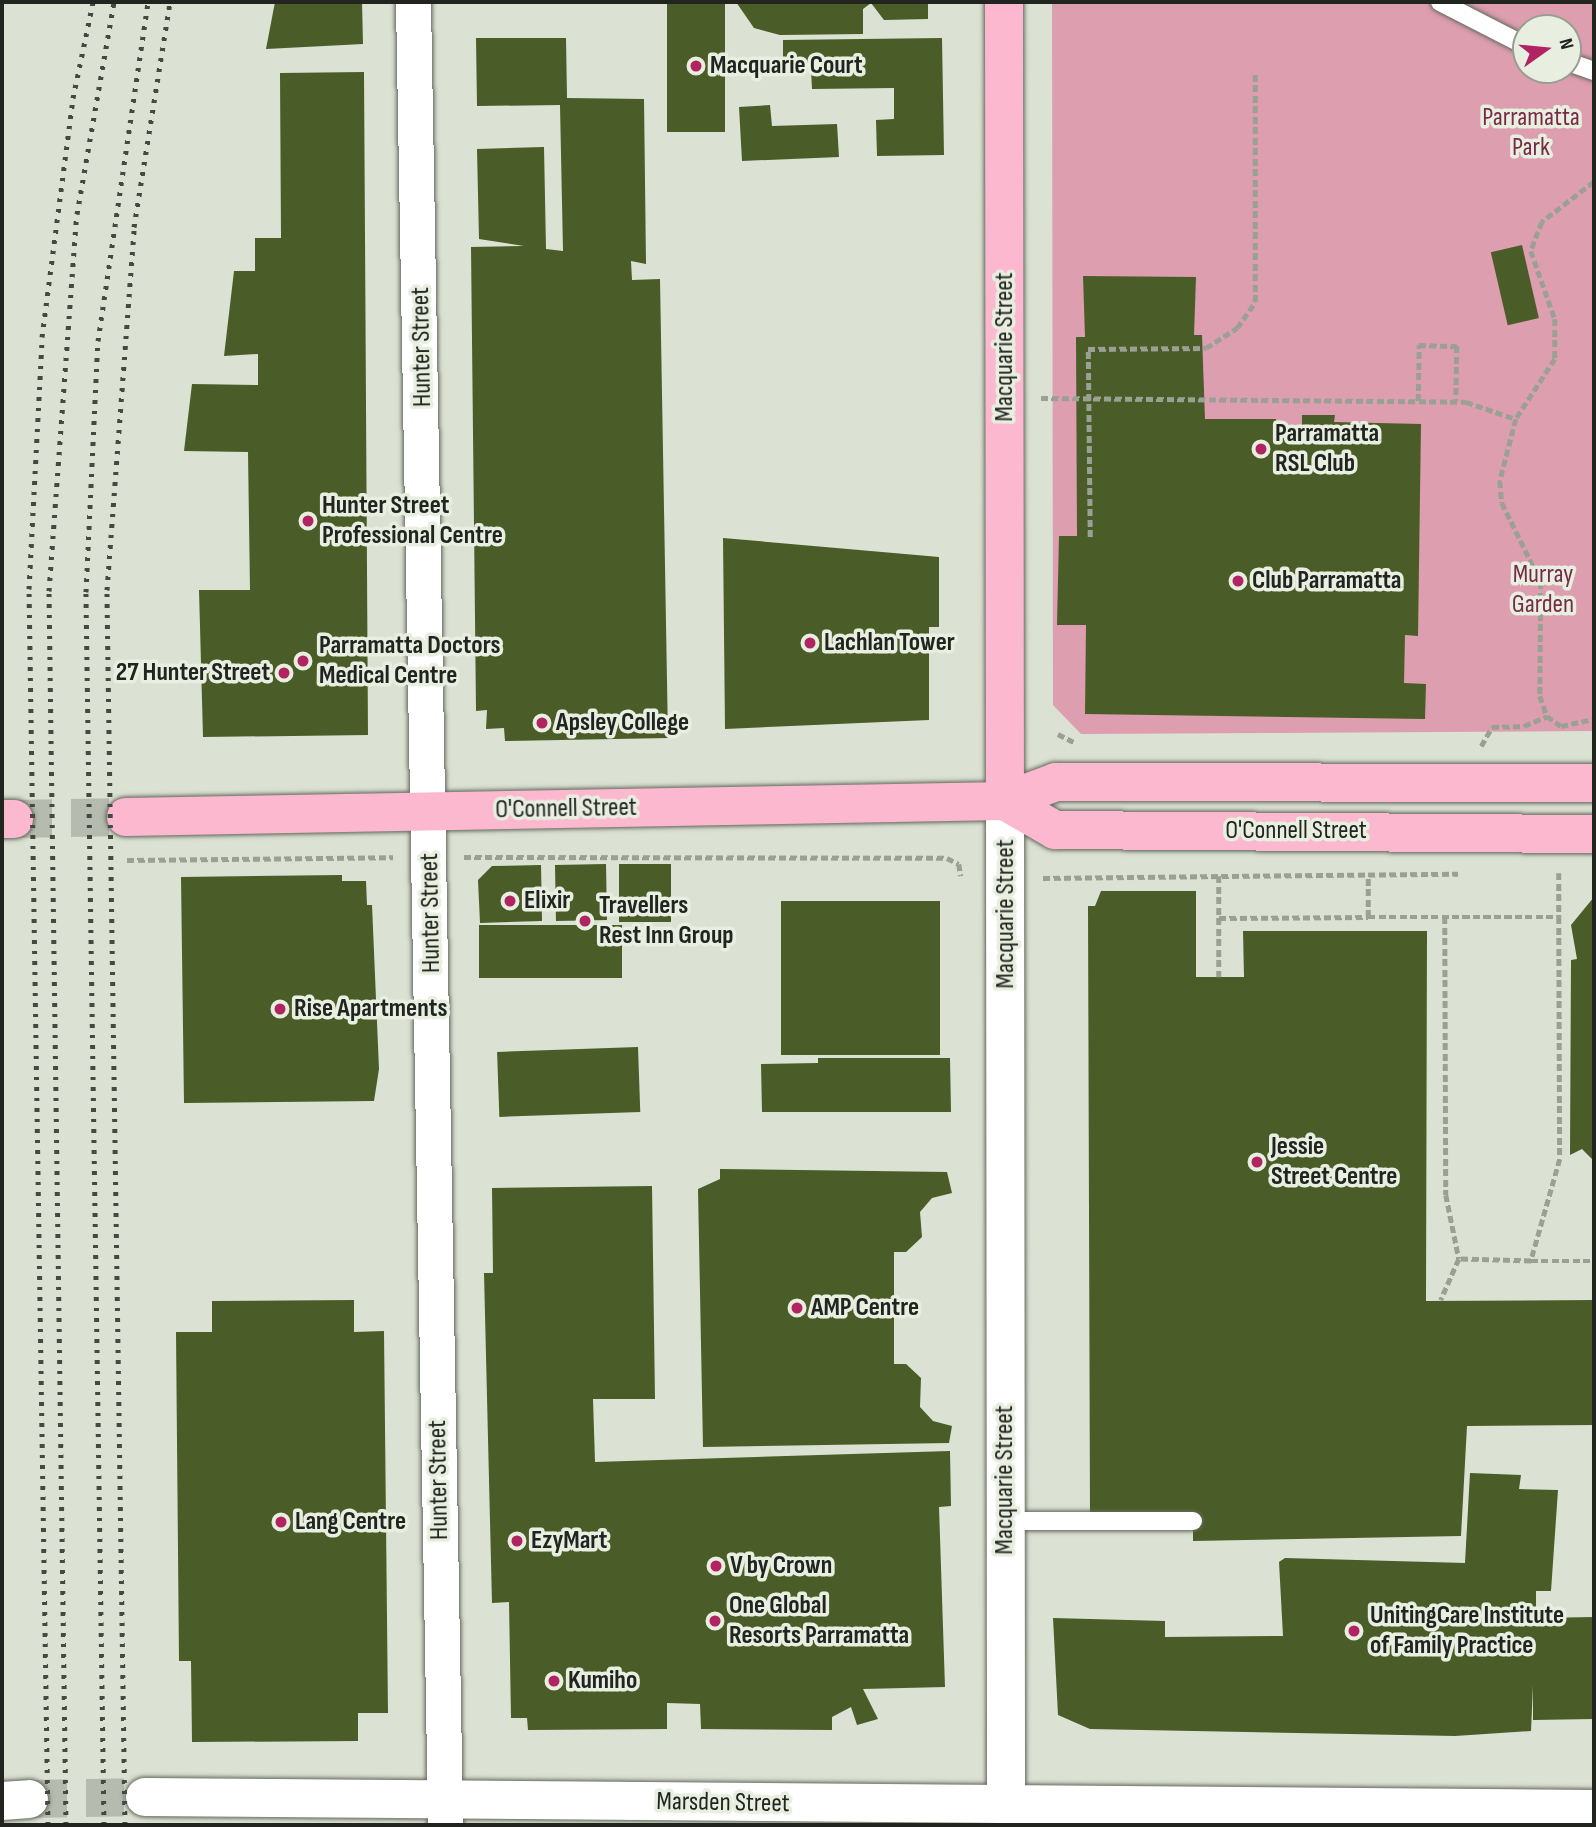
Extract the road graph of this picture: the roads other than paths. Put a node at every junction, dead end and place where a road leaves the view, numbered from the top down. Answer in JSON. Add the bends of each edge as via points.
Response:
{"nodes":[{"id":1,"x":413,"y":2,"type":"edge"},
{"id":2,"x":1004,"y":2,"type":"edge"},
{"id":3,"x":1440,"y":2,"type":"edge"},
{"id":4,"x":1512,"y":39,"type":"edge"},
{"id":5,"x":1594,"y":783,"type":"edge"},
{"id":6,"x":1005,"y":801,"type":"junction"},
{"id":7,"x":430,"y":811,"type":"junction"},
{"id":8,"x":126,"y":817,"type":"tunnel mouth"},
{"id":9,"x":1594,"y":834,"type":"edge"},
{"id":10,"x":1005,"y":1521,"type":"junction"},
{"id":11,"x":1193,"y":1521,"type":"dead end"},
{"id":12,"x":145,"y":1797,"type":"tunnel mouth"},
{"id":13,"x":1594,"y":1809,"type":"edge"},
{"id":14,"x":444,"y":1813,"type":"edge"},
{"id":15,"x":1006,"y":1816,"type":"edge"}],
"edges":[{"from":1,"to":7,"type":"street","name":"Hunter Street"},
{"from":2,"to":6,"type":"main road","name":"Macquarie Street"},
{"from":3,"to":4,"type":"lane"},
{"from":5,"to":6,"type":"main road","name":"O'Connell Street","via":[[1056,782]]},
{"from":6,"to":7,"type":"main road","name":"O'Connell Street"},
{"from":6,"to":9,"type":"main road","name":"O'Connell Street","via":[[1055,830]]},
{"from":6,"to":10,"type":"street","name":"Macquarie Street"},
{"from":7,"to":8,"type":"main road","name":"O'Connell Street"},
{"from":7,"to":14,"type":"street","name":"Hunter Street"},
{"from":10,"to":11,"type":"lane"},
{"from":10,"to":15,"type":"street","name":"Macquarie Street"},
{"from":12,"to":14,"type":"street","name":"Marsden Street"},
{"from":13,"to":15,"type":"street","name":"Marsden Street"},
{"from":14,"to":15,"type":"street","name":"Marsden Street"}]}
